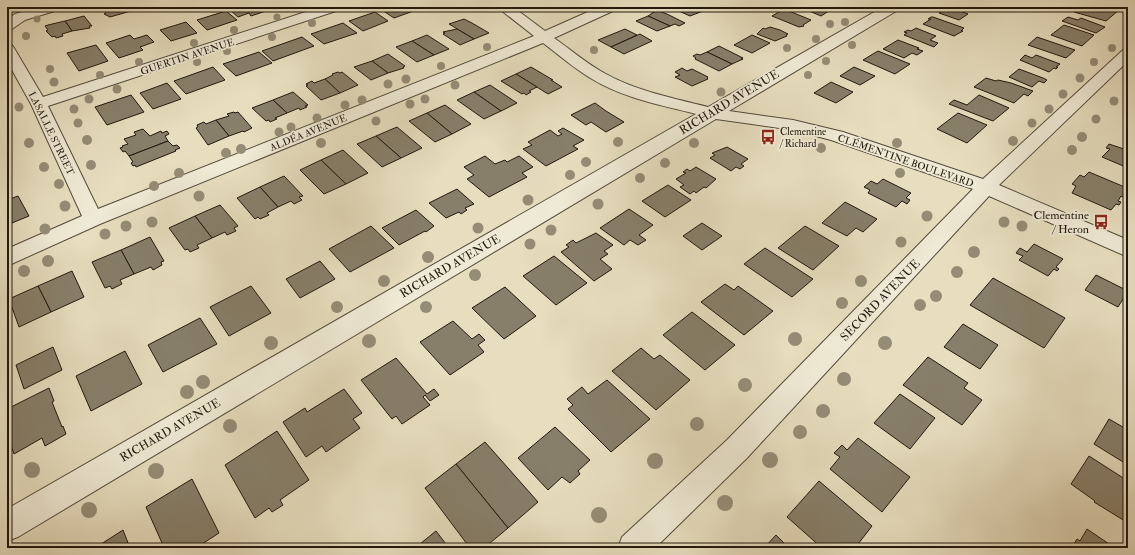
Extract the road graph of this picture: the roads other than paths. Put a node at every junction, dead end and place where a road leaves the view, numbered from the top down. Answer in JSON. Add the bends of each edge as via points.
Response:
{"nodes":[{"id":1,"x":53,"y":7,"type":"edge"},
{"id":2,"x":334,"y":7,"type":"edge"},
{"id":3,"x":504,"y":7,"type":"edge"},
{"id":4,"x":610,"y":7,"type":"edge"},
{"id":5,"x":892,"y":7,"type":"edge"},
{"id":6,"x":7,"y":26,"type":"edge"},
{"id":7,"x":544,"y":37,"type":"junction"},
{"id":8,"x":7,"y":48,"type":"edge"},
{"id":9,"x":1128,"y":53,"type":"edge"},
{"id":10,"x":39,"y":104,"type":"junction"},
{"id":11,"x":711,"y":113,"type":"junction"},
{"id":12,"x":986,"y":187,"type":"junction"},
{"id":13,"x":93,"y":219,"type":"junction"},
{"id":14,"x":1067,"y":223,"type":"junction"},
{"id":15,"x":1128,"y":248,"type":"edge"},
{"id":16,"x":1128,"y":257,"type":"edge"},
{"id":17,"x":7,"y":258,"type":"edge"},
{"id":18,"x":7,"y":526,"type":"edge"},
{"id":19,"x":634,"y":548,"type":"edge"}],
"edges":[{"from":1,"to":6,"type":"street","via":[[20,17]]},
{"from":2,"to":10,"type":"street","name":"GUERTIN AVENUE"},
{"from":3,"to":7,"type":"street","name":"CLÉMENTINE BOULEVARD"},
{"from":4,"to":7,"type":"street","name":"ALDÉA AVENUE"},
{"from":5,"to":11,"type":"street","name":"RICHARD AVENUE"},
{"from":7,"to":11,"type":"street","name":"CLÉMENTINE BOULEVARD","via":[[597,76],[616,86]]},
{"from":7,"to":13,"type":"street","name":"ALDÉA AVENUE"},
{"from":8,"to":10,"type":"street","name":"LASALLE STREET"},
{"from":9,"to":12,"type":"street","name":"SECORD AVENUE"},
{"from":10,"to":13,"type":"street","name":"LASALLE STREET"},
{"from":11,"to":12,"type":"street","name":"CLÉMENTINE BOULEVARD","via":[[793,125],[836,136]]},
{"from":11,"to":18,"type":"street","name":"RICHARD AVENUE"},
{"from":12,"to":14,"type":"street","name":"CLÉMENTINE BOULEVARD"},
{"from":12,"to":19,"type":"street","name":"SECORD AVENUE","via":[[737,449]]},
{"from":13,"to":17,"type":"street","name":"ALDÉA AVENUE"},
{"from":14,"to":15,"type":"street","name":"CLÉMENTINE BOULEVARD"},
{"from":14,"to":16,"type":"street","name":"CLÉMENTINE BOULEVARD"}]}
